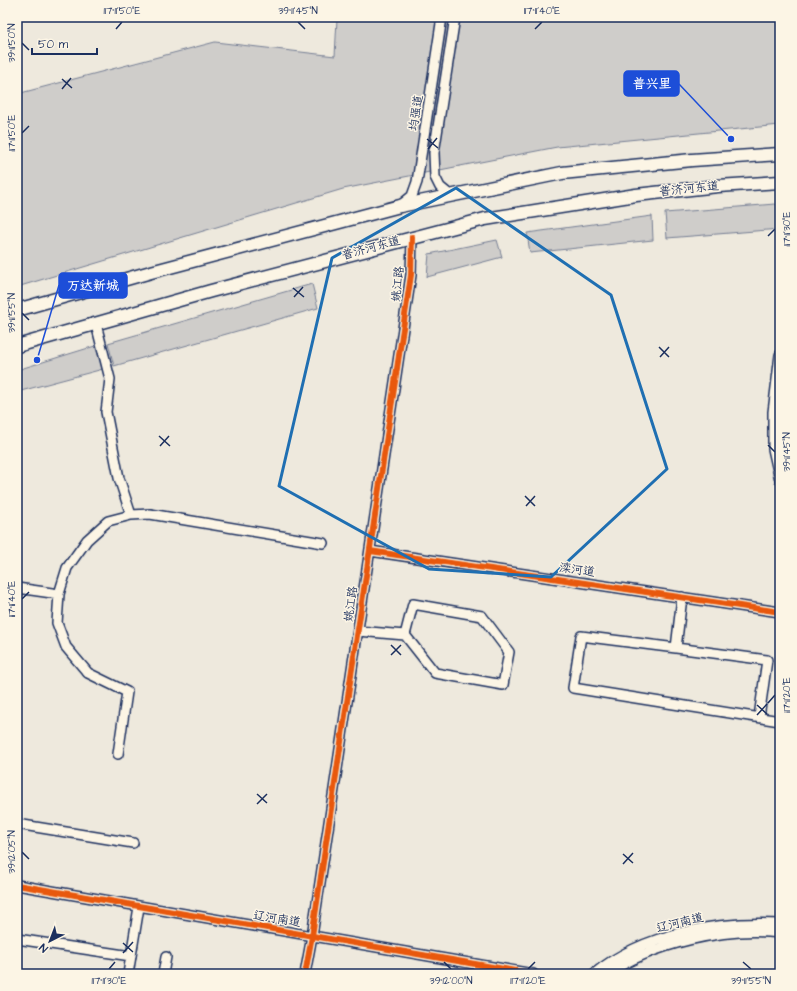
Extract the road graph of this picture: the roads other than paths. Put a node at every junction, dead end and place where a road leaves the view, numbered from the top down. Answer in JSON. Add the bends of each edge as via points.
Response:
{"nodes":[{"id":1,"x":442,"y":17,"type":"edge"},
{"id":2,"x":455,"y":17,"type":"edge"},
{"id":3,"x":780,"y":154,"type":"edge"},
{"id":4,"x":780,"y":182,"type":"edge"},
{"id":5,"x":450,"y":196,"type":"junction"},
{"id":6,"x":400,"y":206,"type":"junction"},
{"id":7,"x":412,"y":237,"type":"junction"},
{"id":8,"x":17,"y":310,"type":"edge"},
{"id":9,"x":96,"y":324,"type":"junction"},
{"id":10,"x":17,"y":346,"type":"edge"},
{"id":11,"x":780,"y":355,"type":"edge"},
{"id":12,"x":780,"y":480,"type":"edge"},
{"id":13,"x":131,"y":515,"type":"junction"},
{"id":14,"x":323,"y":544,"type":"dead end"},
{"id":15,"x":370,"y":551,"type":"junction"},
{"id":16,"x":17,"y":588,"type":"edge"},
{"id":17,"x":59,"y":594,"type":"junction"},
{"id":18,"x":682,"y":597,"type":"junction"},
{"id":19,"x":780,"y":612,"type":"edge"},
{"id":20,"x":358,"y":631,"type":"junction"},
{"id":21,"x":405,"y":635,"type":"junction"},
{"id":22,"x":676,"y":648,"type":"junction"},
{"id":23,"x":759,"y":717,"type":"junction"},
{"id":24,"x":780,"y":721,"type":"edge"},
{"id":25,"x":118,"y":754,"type":"dead end"},
{"id":26,"x":17,"y":824,"type":"edge"},
{"id":27,"x":133,"y":843,"type":"dead end"},
{"id":28,"x":17,"y":885,"type":"edge"},
{"id":29,"x":139,"y":907,"type":"junction"},
{"id":30,"x":780,"y":924,"type":"edge"},
{"id":31,"x":780,"y":933,"type":"edge"},
{"id":32,"x":312,"y":936,"type":"junction"},
{"id":33,"x":17,"y":939,"type":"edge"},
{"id":34,"x":131,"y":956,"type":"junction"},
{"id":35,"x":166,"y":957,"type":"dead end"},
{"id":36,"x":128,"y":974,"type":"edge"},
{"id":37,"x":163,"y":974,"type":"edge"},
{"id":38,"x":305,"y":974,"type":"edge"},
{"id":39,"x":533,"y":974,"type":"edge"},
{"id":40,"x":594,"y":974,"type":"edge"},
{"id":41,"x":607,"y":974,"type":"edge"}],
"edges":[{"from":1,"to":6,"type":"street","name":"均强道","via":[[417,182],[412,196]]},
{"from":2,"to":5,"type":"street","name":"均强道","via":[[434,153],[435,177],[440,187]]},
{"from":3,"to":5,"type":"main road","via":[[562,173]]},
{"from":4,"to":7,"type":"main road","name":"普济河东道","via":[[636,195],[484,219]]},
{"from":5,"to":6,"type":"main road"},
{"from":6,"to":8,"type":"main road"},
{"from":7,"to":9,"type":"main road","name":"普济河东道"},
{"from":7,"to":15,"type":"street","name":"姚江路","via":[[411,275]]},
{"from":9,"to":10,"type":"main road","name":"普济河东道"},
{"from":9,"to":13,"type":"street","via":[[110,379],[106,412],[119,478]]},
{"from":11,"to":12,"type":"street","via":[[773,412],[773,449]]},
{"from":13,"to":14,"type":"street","via":[[150,514]]},
{"from":13,"to":17,"type":"street","via":[[108,522],[87,540],[67,568]]},
{"from":15,"to":18,"type":"street","name":"滦河道"},
{"from":15,"to":20,"type":"street","name":"姚江路"},
{"from":16,"to":17,"type":"street"},
{"from":17,"to":25,"type":"street","via":[[57,623],[66,647],[88,673],[127,692]]},
{"from":18,"to":19,"type":"street","name":"滦河道"},
{"from":18,"to":22,"type":"street"},
{"from":20,"to":21,"type":"street"},
{"from":20,"to":32,"type":"street","name":"姚江路"},
{"from":21,"to":21,"type":"street","via":[[435,673],[503,685],[508,652],[482,616],[413,604]]},
{"from":22,"to":23,"type":"street","via":[[767,660]]},
{"from":22,"to":23,"type":"street","via":[[581,636],[573,688]]},
{"from":23,"to":24,"type":"street"},
{"from":26,"to":27,"type":"street"},
{"from":28,"to":29,"type":"street","name":"辽河南道"},
{"from":29,"to":32,"type":"street","name":"辽河南道"},
{"from":29,"to":34,"type":"street"},
{"from":30,"to":40,"type":"street","name":"辽河南道","via":[[734,924],[686,932],[635,948],[609,961]]},
{"from":31,"to":41,"type":"street","name":"辽河南道","via":[[705,936],[649,953]]},
{"from":32,"to":38,"type":"street","name":"姚江路"},
{"from":32,"to":39,"type":"street","name":"辽河南道"},
{"from":33,"to":34,"type":"street"},
{"from":34,"to":36,"type":"street"},
{"from":35,"to":37,"type":"street"}]}
